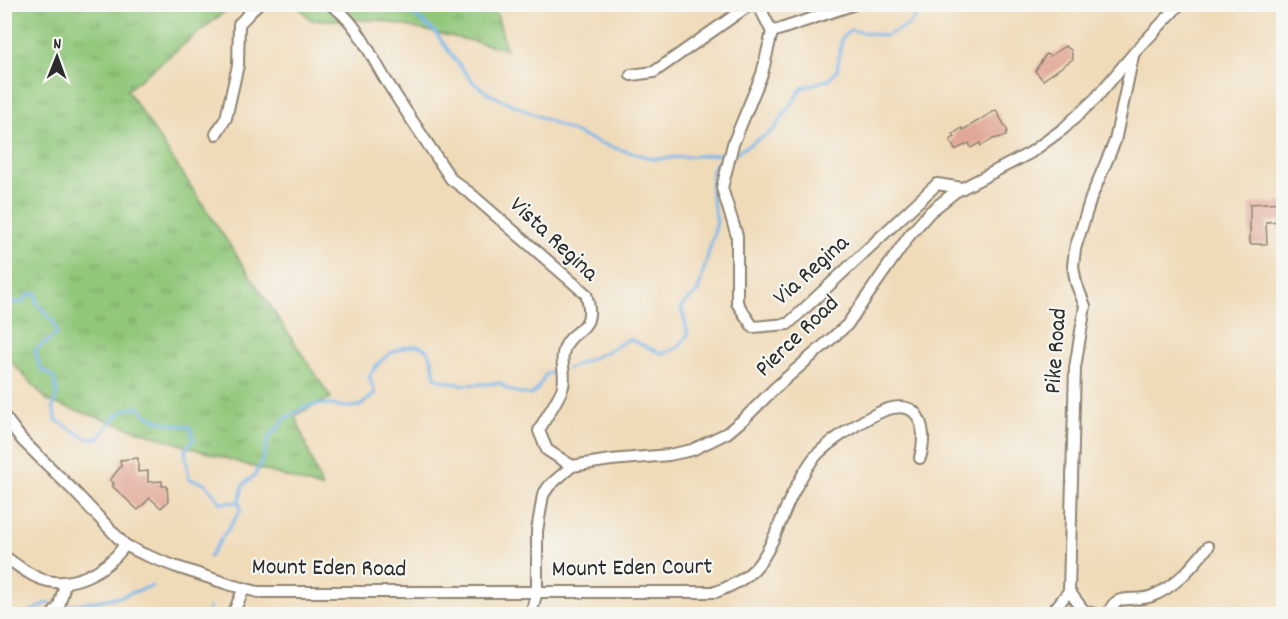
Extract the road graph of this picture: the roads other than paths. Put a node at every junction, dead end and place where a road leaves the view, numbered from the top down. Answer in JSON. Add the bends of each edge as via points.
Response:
{"nodes":[{"id":1,"x":258,"y":4,"type":"edge"},
{"id":2,"x":330,"y":4,"type":"edge"},
{"id":3,"x":752,"y":4,"type":"edge"},
{"id":4,"x":758,"y":4,"type":"edge"},
{"id":5,"x":855,"y":4,"type":"edge"},
{"id":6,"x":1180,"y":4,"type":"edge"},
{"id":7,"x":772,"y":32,"type":"junction"},
{"id":8,"x":1134,"y":53,"type":"junction"},
{"id":9,"x":631,"y":75,"type":"dead end"},
{"id":10,"x":216,"y":134,"type":"dead end"},
{"id":11,"x":963,"y":188,"type":"junction"},
{"id":12,"x":4,"y":416,"type":"edge"},
{"id":13,"x":920,"y":458,"type":"dead end"},
{"id":14,"x":572,"y":466,"type":"junction"},
{"id":15,"x":125,"y":544,"type":"junction"},
{"id":16,"x":1208,"y":547,"type":"dead end"},
{"id":17,"x":4,"y":556,"type":"edge"},
{"id":18,"x":65,"y":584,"type":"junction"},
{"id":19,"x":244,"y":588,"type":"junction"},
{"id":20,"x":537,"y":591,"type":"junction"},
{"id":21,"x":1069,"y":591,"type":"junction"},
{"id":22,"x":52,"y":615,"type":"edge"},
{"id":23,"x":233,"y":615,"type":"edge"},
{"id":24,"x":531,"y":615,"type":"edge"},
{"id":25,"x":1051,"y":615,"type":"edge"},
{"id":26,"x":1094,"y":615,"type":"edge"},
{"id":27,"x":1109,"y":615,"type":"edge"}],
"edges":[{"from":1,"to":10,"type":"street","via":[[240,24],[238,65],[226,118]]},
{"from":2,"to":14,"type":"street","name":"Vista Regina","via":[[356,28],[451,179],[586,294],[591,310],[586,324],[563,352],[564,386],[539,430],[548,450]]},
{"from":3,"to":9,"type":"street","via":[[654,72]]},
{"from":4,"to":7,"type":"street"},
{"from":5,"to":7,"type":"street"},
{"from":6,"to":8,"type":"street","name":"Pierce Road"},
{"from":7,"to":11,"type":"street","name":"Via Regina","via":[[762,74],[733,144],[722,188],[736,236],[736,303],[753,327],[788,324],[937,184]]},
{"from":8,"to":11,"type":"street","name":"Pierce Road","via":[[1063,129],[1030,153]]},
{"from":8,"to":21,"type":"street","name":"Pike Road","via":[[1115,141],[1075,249],[1073,266],[1085,306],[1075,368]]},
{"from":11,"to":14,"type":"street","name":"Pierce Road","via":[[930,212],[909,236],[847,325],[727,433],[692,450],[669,455]]},
{"from":12,"to":15,"type":"street","name":"Mount Eden Road","via":[[22,441]]},
{"from":13,"to":20,"type":"street","name":"Mount Eden Court","via":[[922,429],[913,410],[891,408],[850,430],[814,458],[763,559],[733,586],[716,592]]},
{"from":14,"to":20,"type":"street","via":[[543,495],[537,531]]},
{"from":15,"to":18,"type":"street","via":[[100,571]]},
{"from":15,"to":19,"type":"street","name":"Mount Eden Road","via":[[174,566]]},
{"from":16,"to":27,"type":"street","via":[[1190,569],[1162,591],[1117,601]]},
{"from":17,"to":18,"type":"street","via":[[36,578]]},
{"from":18,"to":22,"type":"street"},
{"from":19,"to":20,"type":"street","name":"Mount Eden Road","via":[[258,592]]},
{"from":19,"to":23,"type":"street"},
{"from":20,"to":24,"type":"street"},
{"from":21,"to":25,"type":"street"},
{"from":21,"to":26,"type":"street","via":[[1084,611]]}]}
